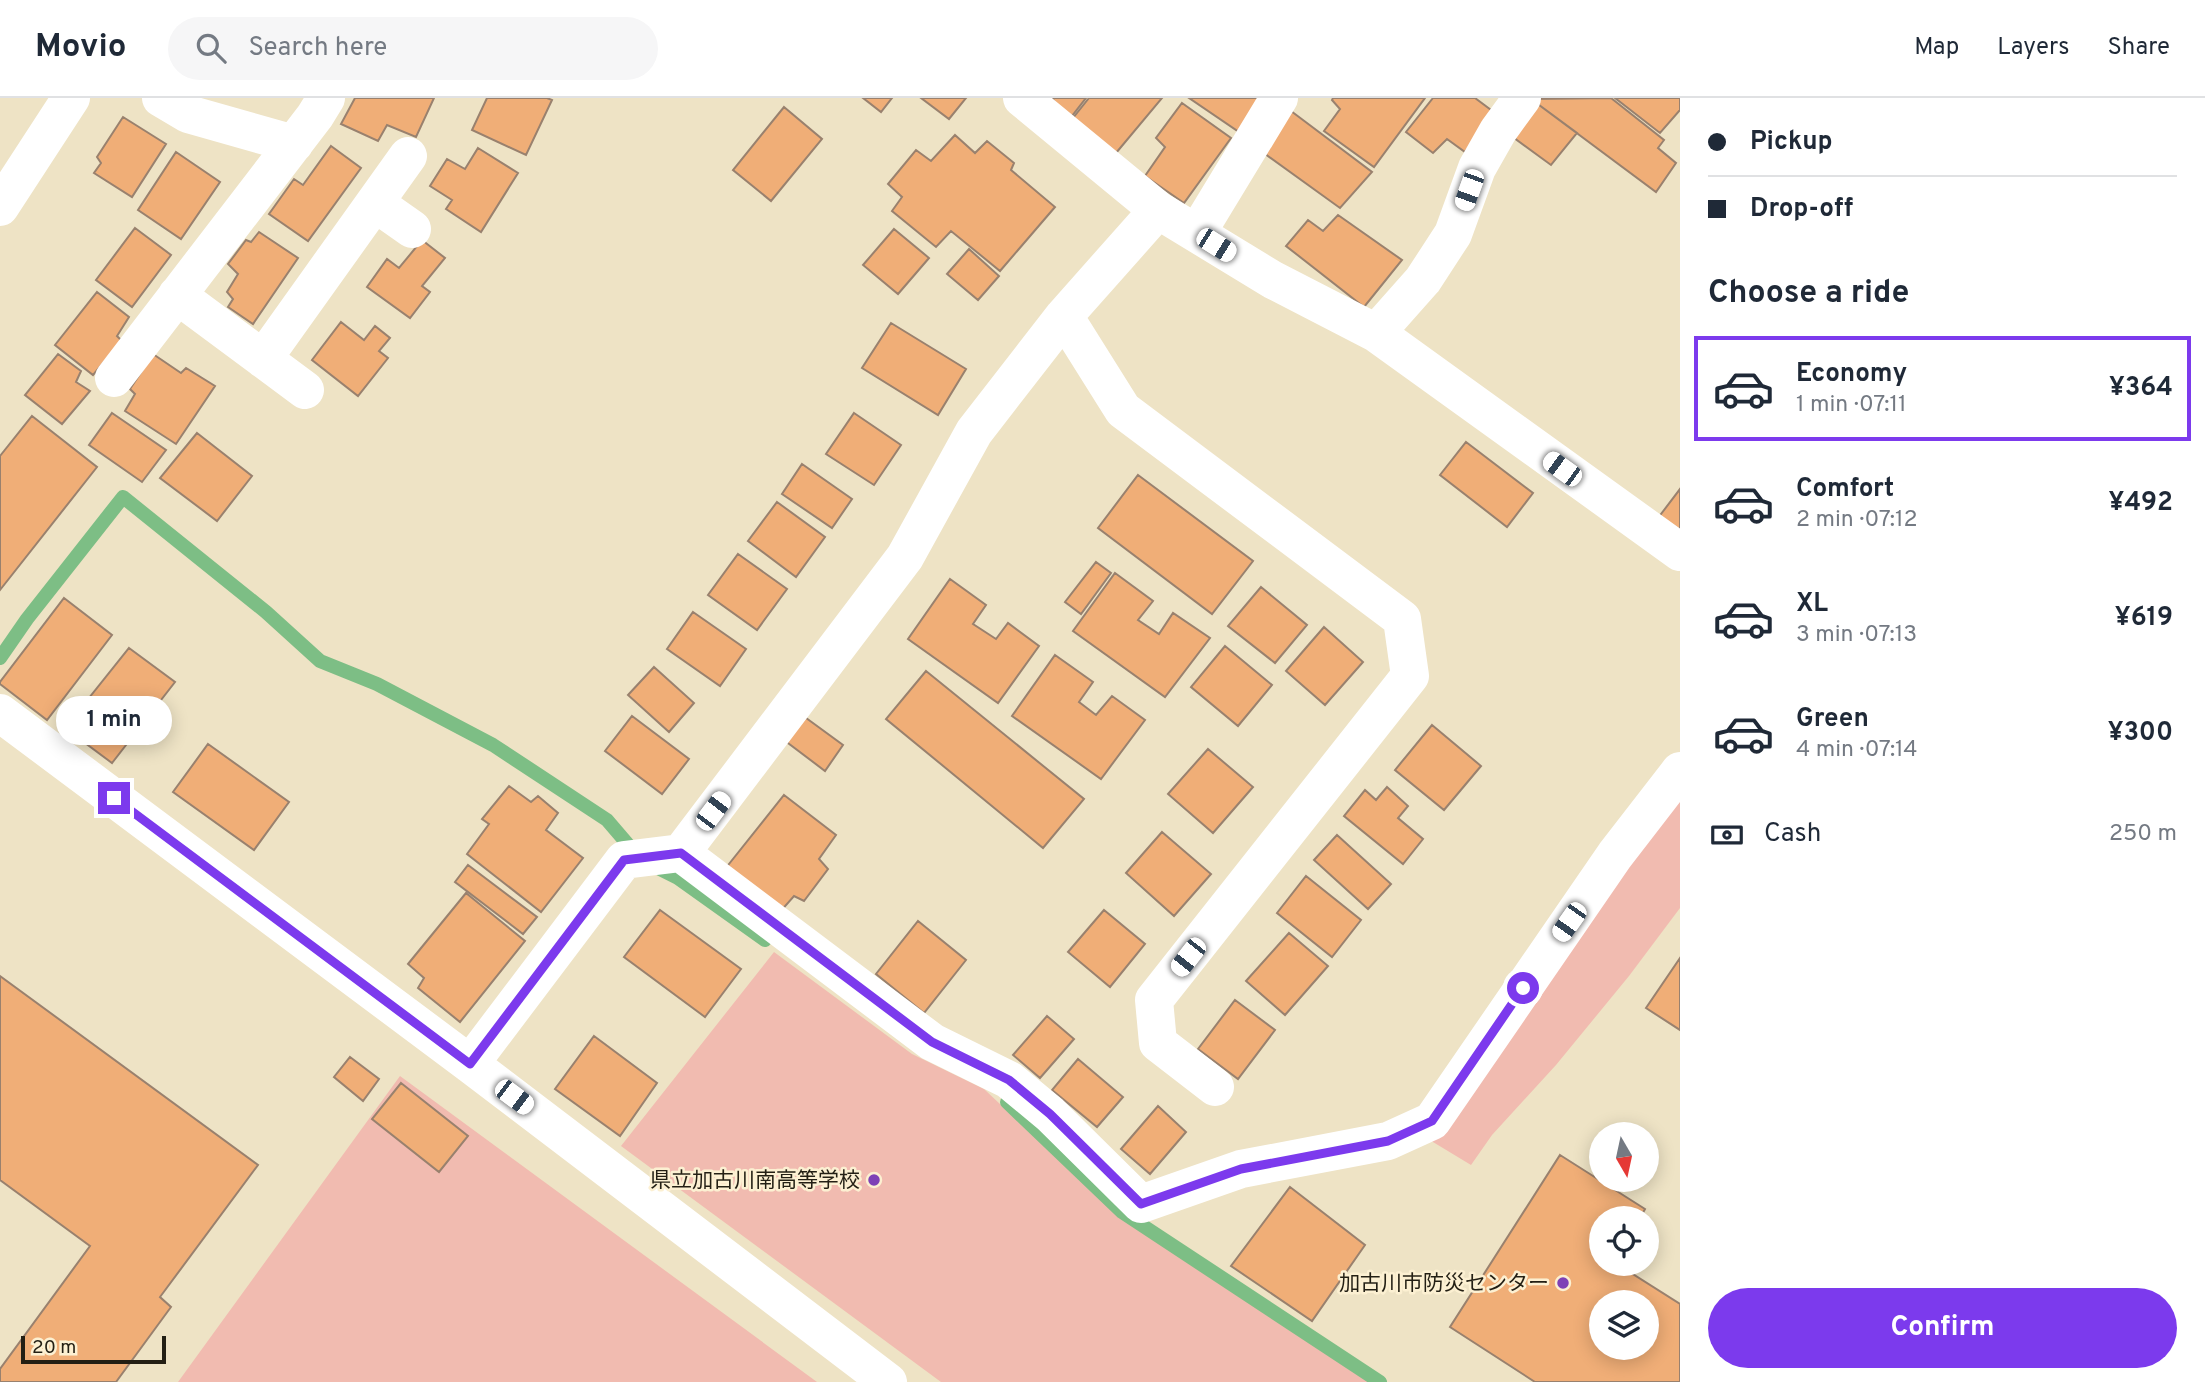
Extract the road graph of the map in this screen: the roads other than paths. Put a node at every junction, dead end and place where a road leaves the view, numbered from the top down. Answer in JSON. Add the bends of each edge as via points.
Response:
{"nodes":[{"id":1,"x":71,"y":98,"type":"edge"},
{"id":2,"x":160,"y":98,"type":"edge"},
{"id":3,"x":326,"y":98,"type":"edge"},
{"id":4,"x":1022,"y":98,"type":"edge"},
{"id":5,"x":1279,"y":98,"type":"edge"},
{"id":6,"x":1522,"y":98,"type":"edge"},
{"id":7,"x":294,"y":144,"type":"junction"},
{"id":8,"x":408,"y":156,"type":"dead end"},
{"id":9,"x":375,"y":203,"type":"junction"},
{"id":10,"x":0,"y":206,"type":"edge"},
{"id":11,"x":1158,"y":210,"type":"junction"},
{"id":12,"x":412,"y":229,"type":"dead end"},
{"id":13,"x":1197,"y":233,"type":"junction"},
{"id":14,"x":177,"y":295,"type":"junction"},
{"id":15,"x":1064,"y":316,"type":"junction"},
{"id":16,"x":1377,"y":333,"type":"junction"},
{"id":17,"x":263,"y":359,"type":"junction"},
{"id":18,"x":114,"y":378,"type":"dead end"},
{"id":19,"x":304,"y":390,"type":"dead end"},
{"id":20,"x":1680,"y":552,"type":"edge"},
{"id":21,"x":1,"y":716,"type":"edge"},
{"id":22,"x":1680,"y":771,"type":"edge"},
{"id":23,"x":681,"y":853,"type":"junction"},
{"id":24,"x":470,"y":1064,"type":"junction"},
{"id":25,"x":1215,"y":1087,"type":"dead end"},
{"id":26,"x":888,"y":1382,"type":"edge"}],
"edges":[{"from":1,"to":10,"type":"street"},
{"from":2,"to":7,"type":"street","via":[[188,114]]},
{"from":3,"to":7,"type":"street"},
{"from":4,"to":11,"type":"street"},
{"from":5,"to":13,"type":"street"},
{"from":6,"to":16,"type":"street","via":[[1477,168],[1453,234],[1423,280]]},
{"from":7,"to":14,"type":"street"},
{"from":8,"to":9,"type":"street"},
{"from":9,"to":12,"type":"street"},
{"from":9,"to":17,"type":"street"},
{"from":11,"to":13,"type":"street"},
{"from":11,"to":15,"type":"street"},
{"from":13,"to":16,"type":"street","via":[[1273,280]]},
{"from":14,"to":17,"type":"street"},
{"from":14,"to":18,"type":"street"},
{"from":15,"to":23,"type":"street","via":[[974,432],[905,557]]},
{"from":15,"to":25,"type":"street","via":[[1122,410],[1402,619],[1410,676],[1154,1000],[1158,1043]]},
{"from":16,"to":20,"type":"street"},
{"from":17,"to":19,"type":"street"},
{"from":21,"to":24,"type":"street"},
{"from":22,"to":23,"type":"street","via":[[1615,855],[1432,1121],[1388,1141],[1241,1169],[1141,1204],[1009,1080],[932,1042]]},
{"from":23,"to":24,"type":"street","via":[[624,860]]},
{"from":24,"to":26,"type":"street"}]}
